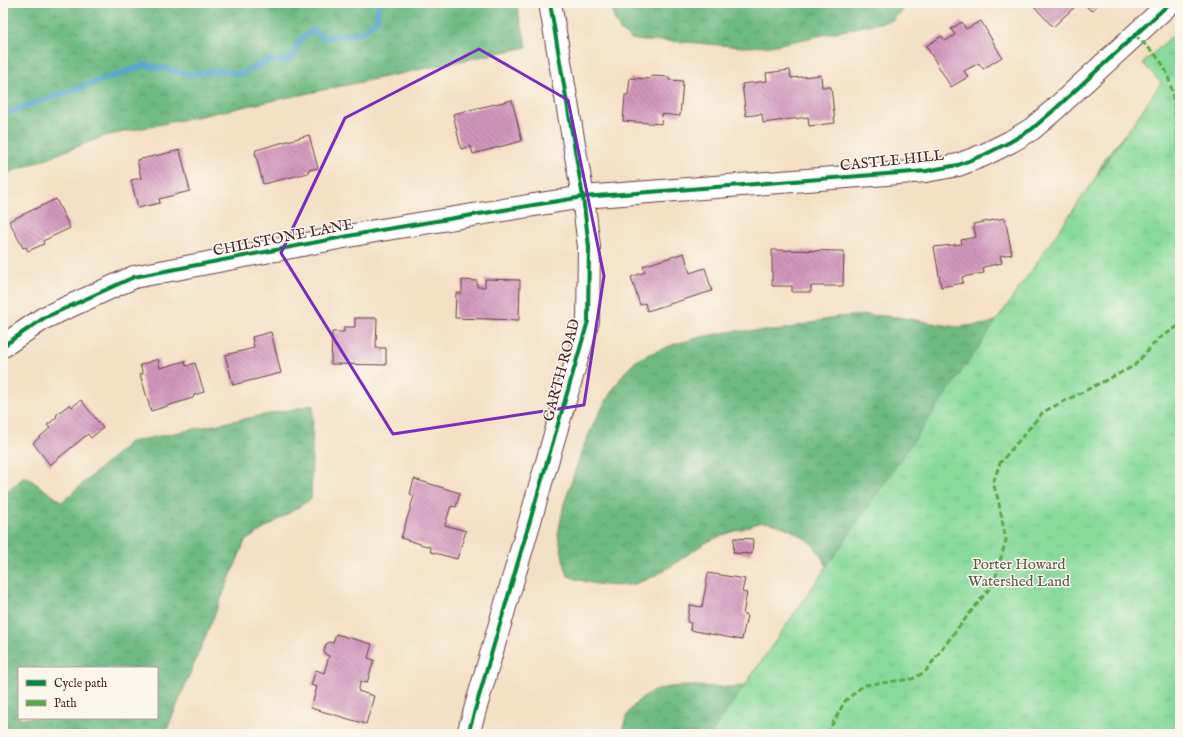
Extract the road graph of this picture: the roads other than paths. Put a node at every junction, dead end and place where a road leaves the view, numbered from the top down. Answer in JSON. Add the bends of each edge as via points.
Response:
{"nodes":[{"id":1,"x":550,"y":3,"type":"edge"},
{"id":2,"x":1170,"y":3,"type":"edge"},
{"id":3,"x":584,"y":197,"type":"junction"},
{"id":4,"x":3,"y":346,"type":"edge"},
{"id":5,"x":468,"y":734,"type":"edge"}],
"edges":[{"from":1,"to":3,"type":"street","name":"GARTH ROAD"},
{"from":2,"to":3,"type":"street","name":"CASTLE HILL","via":[[1032,128],[1010,142],[958,165],[926,171]]},
{"from":3,"to":4,"type":"street","name":"CHILSTONE LANE","via":[[375,232],[134,277],[44,318]]},
{"from":3,"to":5,"type":"street","name":"GARTH ROAD","via":[[589,247],[588,321]]}]}
